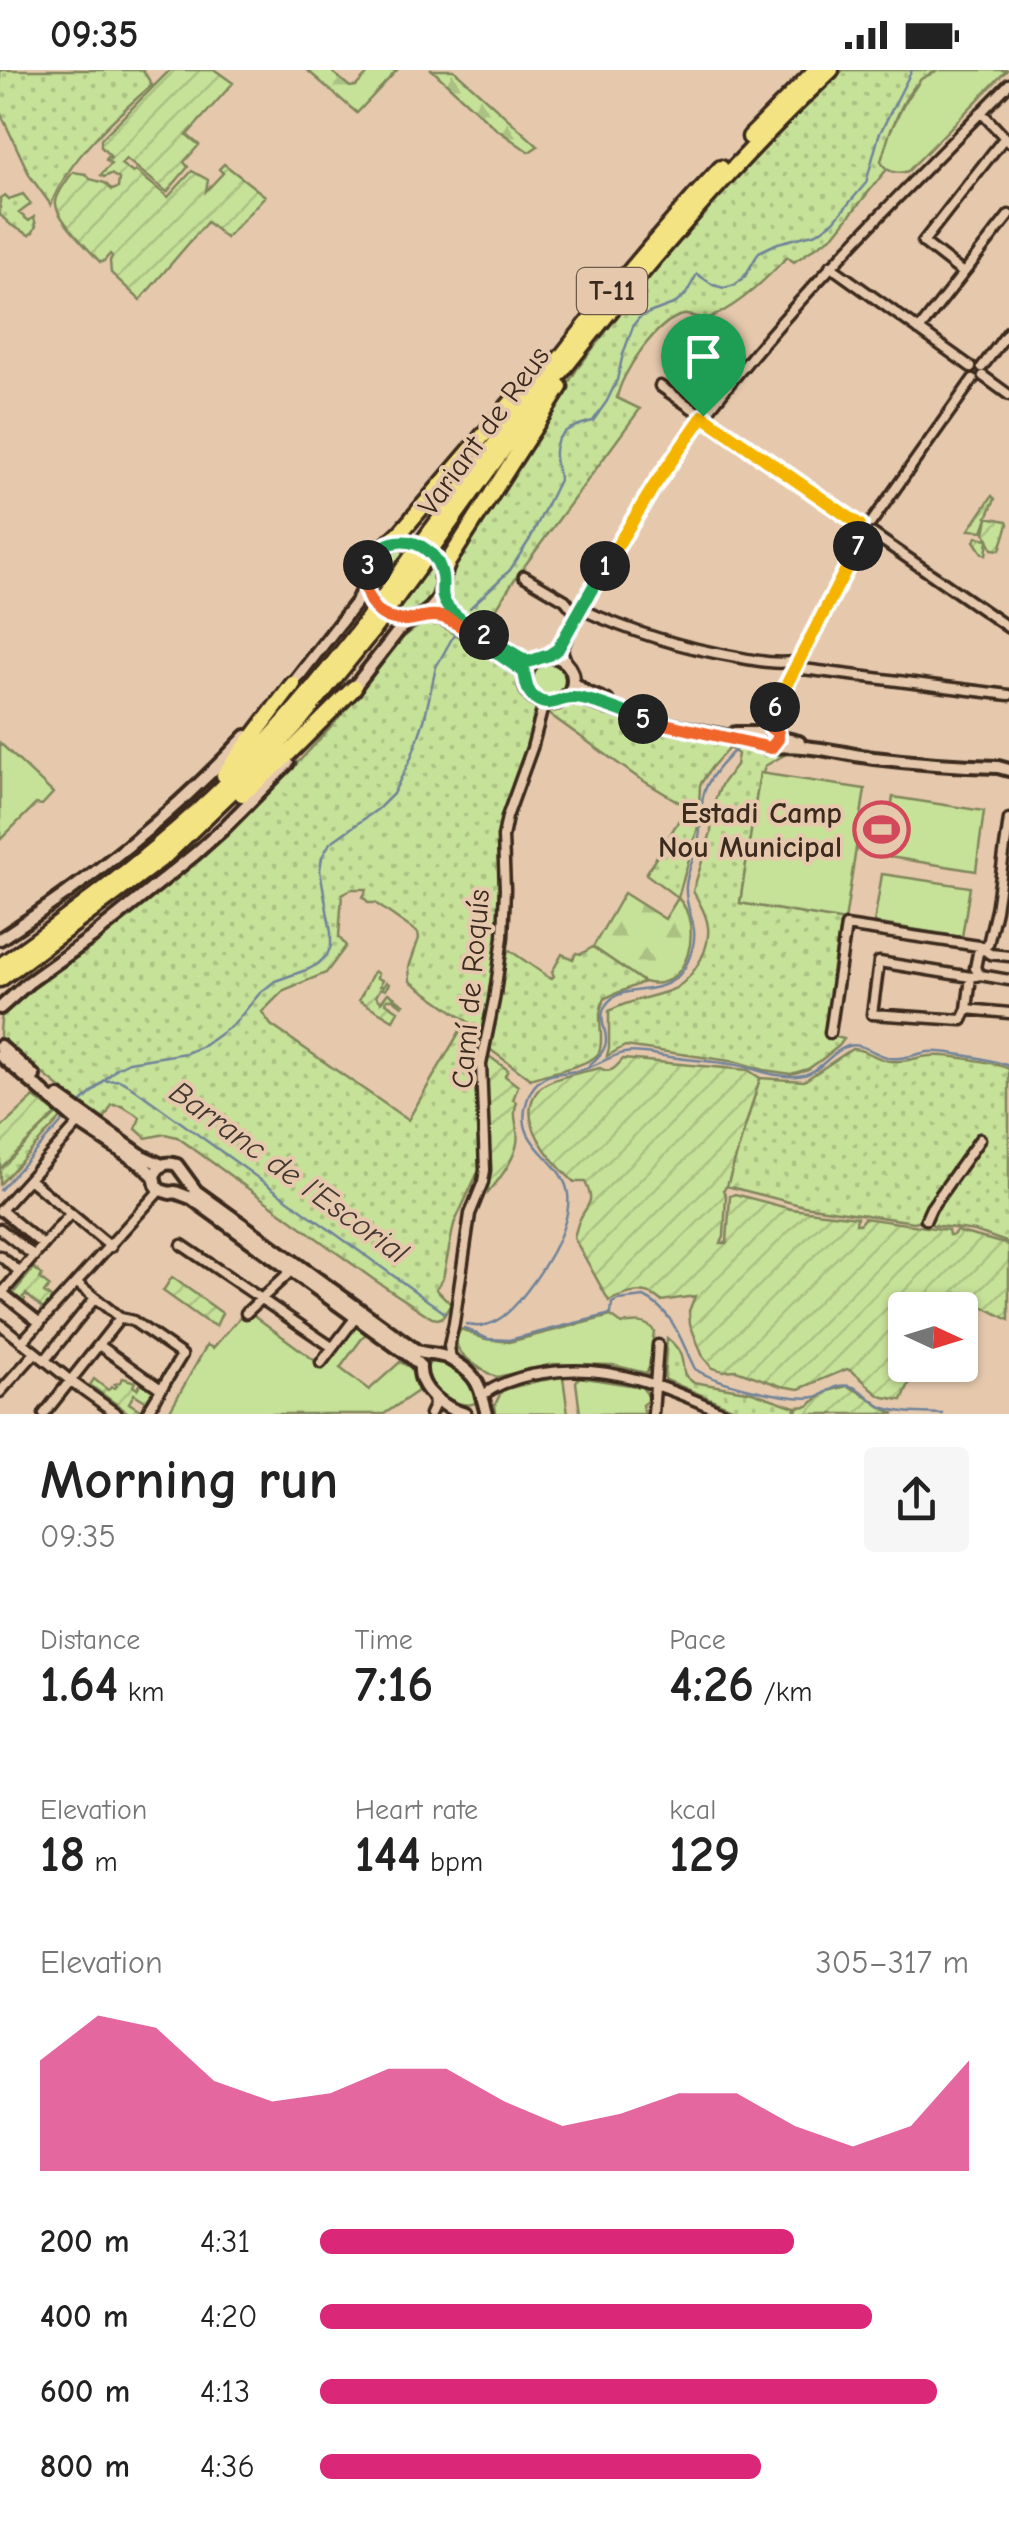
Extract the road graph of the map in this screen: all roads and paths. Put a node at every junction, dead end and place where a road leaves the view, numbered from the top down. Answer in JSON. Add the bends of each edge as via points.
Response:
{"nodes":[{"id":1,"x":816,"y":70,"type":"edge"},
{"id":2,"x":831,"y":70,"type":"edge"},
{"id":3,"x":1009,"y":84,"type":"edge"},
{"id":4,"x":982,"y":112,"type":"junction"},
{"id":5,"x":1007,"y":140,"type":"edge"},
{"id":6,"x":1009,"y":215,"type":"edge"},
{"id":7,"x":636,"y":262,"type":"junction"},
{"id":8,"x":830,"y":266,"type":"junction"},
{"id":9,"x":963,"y":273,"type":"junction"},
{"id":10,"x":633,"y":283,"type":"junction"},
{"id":11,"x":919,"y":330,"type":"junction"},
{"id":12,"x":1009,"y":331,"type":"edge"},
{"id":13,"x":971,"y":367,"type":"junction"},
{"id":14,"x":982,"y":371,"type":"junction"},
{"id":15,"x":973,"y":378,"type":"junction"},
{"id":16,"x":660,"y":386,"type":"dead end"},
{"id":17,"x":1009,"y":395,"type":"edge"},
{"id":18,"x":703,"y":416,"type":"junction"},
{"id":19,"x":870,"y":522,"type":"junction"},
{"id":20,"x":860,"y":525,"type":"junction"},
{"id":21,"x":436,"y":534,"type":"junction"},
{"id":22,"x":873,"y":534,"type":"junction"},
{"id":23,"x":863,"y":537,"type":"junction"},
{"id":24,"x":388,"y":545,"type":"junction"},
{"id":25,"x":524,"y":576,"type":"dead end"},
{"id":26,"x":442,"y":584,"type":"junction"},
{"id":27,"x":364,"y":586,"type":"junction"},
{"id":28,"x":566,"y":600,"type":"junction"},
{"id":29,"x":582,"y":609,"type":"junction"},
{"id":30,"x":416,"y":617,"type":"junction"},
{"id":31,"x":368,"y":627,"type":"junction"},
{"id":32,"x":1009,"y":628,"type":"edge"},
{"id":33,"x":567,"y":635,"type":"junction"},
{"id":34,"x":546,"y":656,"type":"junction"},
{"id":35,"x":532,"y":662,"type":"junction"},
{"id":36,"x":763,"y":662,"type":"junction"},
{"id":37,"x":567,"y":664,"type":"junction"},
{"id":38,"x":796,"y":665,"type":"junction"},
{"id":39,"x":526,"y":674,"type":"junction"},
{"id":40,"x":573,"y":682,"type":"junction"},
{"id":41,"x":293,"y":684,"type":"junction"},
{"id":42,"x":354,"y":688,"type":"junction"},
{"id":43,"x":785,"y":688,"type":"junction"},
{"id":44,"x":1009,"y":695,"type":"edge"},
{"id":45,"x":564,"y":698,"type":"junction"},
{"id":46,"x":544,"y":703,"type":"junction"},
{"id":47,"x":767,"y":736,"type":"junction"},
{"id":48,"x":1009,"y":767,"type":"edge"},
{"id":49,"x":1009,"y":823,"type":"edge"},
{"id":50,"x":145,"y":856,"type":"junction"},
{"id":51,"x":164,"y":858,"type":"junction"},
{"id":52,"x":1006,"y":867,"type":"edge"},
{"id":53,"x":996,"y":910,"type":"junction"},
{"id":54,"x":1009,"y":911,"type":"edge"},
{"id":55,"x":0,"y":939,"type":"edge"},
{"id":56,"x":986,"y":952,"type":"junction"},
{"id":57,"x":1009,"y":956,"type":"edge"},
{"id":58,"x":0,"y":966,"type":"edge"},
{"id":59,"x":979,"y":976,"type":"junction"},
{"id":60,"x":0,"y":978,"type":"edge"},
{"id":61,"x":1009,"y":980,"type":"edge"},
{"id":62,"x":0,"y":1008,"type":"edge"},
{"id":63,"x":967,"y":1009,"type":"junction"},
{"id":64,"x":1009,"y":1012,"type":"edge"},
{"id":65,"x":830,"y":1033,"type":"dead end"},
{"id":66,"x":0,"y":1046,"type":"edge"},
{"id":67,"x":0,"y":1055,"type":"edge"},
{"id":68,"x":79,"y":1123,"type":"junction"},
{"id":69,"x":980,"y":1139,"type":"dead end"},
{"id":70,"x":162,"y":1165,"type":"junction"},
{"id":71,"x":154,"y":1176,"type":"junction"},
{"id":72,"x":184,"y":1177,"type":"junction"},
{"id":73,"x":28,"y":1179,"type":"junction"},
{"id":74,"x":160,"y":1190,"type":"junction"},
{"id":75,"x":175,"y":1192,"type":"junction"},
{"id":76,"x":0,"y":1211,"type":"edge"},
{"id":77,"x":70,"y":1214,"type":"junction"},
{"id":78,"x":926,"y":1219,"type":"dead end"},
{"id":79,"x":0,"y":1229,"type":"edge"},
{"id":80,"x":43,"y":1245,"type":"junction"},
{"id":81,"x":182,"y":1245,"type":"dead end"},
{"id":82,"x":110,"y":1247,"type":"junction"},
{"id":83,"x":0,"y":1256,"type":"edge"},
{"id":84,"x":34,"y":1256,"type":"junction"},
{"id":85,"x":292,"y":1270,"type":"junction"},
{"id":86,"x":20,"y":1272,"type":"junction"},
{"id":87,"x":76,"y":1283,"type":"junction"},
{"id":88,"x":1,"y":1292,"type":"edge"},
{"id":89,"x":95,"y":1298,"type":"junction"},
{"id":90,"x":262,"y":1298,"type":"junction"},
{"id":91,"x":246,"y":1314,"type":"dead end"},
{"id":92,"x":356,"y":1317,"type":"junction"},
{"id":93,"x":120,"y":1318,"type":"junction"},
{"id":94,"x":40,"y":1323,"type":"junction"},
{"id":95,"x":1,"y":1326,"type":"edge"},
{"id":96,"x":449,"y":1341,"type":"junction"},
{"id":97,"x":22,"y":1342,"type":"junction"},
{"id":98,"x":99,"y":1345,"type":"junction"},
{"id":99,"x":658,"y":1345,"type":"dead end"},
{"id":100,"x":332,"y":1348,"type":"junction"},
{"id":101,"x":36,"y":1353,"type":"junction"},
{"id":102,"x":434,"y":1356,"type":"junction"},
{"id":103,"x":45,"y":1360,"type":"junction"},
{"id":104,"x":451,"y":1360,"type":"junction"},
{"id":105,"x":321,"y":1363,"type":"dead end"},
{"id":106,"x":420,"y":1366,"type":"junction"},
{"id":107,"x":71,"y":1381,"type":"junction"},
{"id":108,"x":655,"y":1384,"type":"junction"},
{"id":109,"x":161,"y":1389,"type":"junction"},
{"id":110,"x":0,"y":1392,"type":"edge"},
{"id":111,"x":433,"y":1395,"type":"junction"},
{"id":112,"x":483,"y":1399,"type":"edge"},
{"id":113,"x":449,"y":1410,"type":"junction"},
{"id":114,"x":44,"y":1414,"type":"edge"},
{"id":115,"x":117,"y":1414,"type":"edge"},
{"id":116,"x":146,"y":1414,"type":"edge"},
{"id":117,"x":434,"y":1414,"type":"edge"},
{"id":118,"x":467,"y":1414,"type":"edge"},
{"id":119,"x":653,"y":1414,"type":"edge"},
{"id":120,"x":726,"y":1414,"type":"edge"}],
"edges":[{"from":1,"to":7,"type":"highway","name":"Variant de Reus","number":"T-11"},
{"from":2,"to":10,"type":"highway","name":"Variant de Reus","number":"T-11"},
{"from":3,"to":4,"type":"street"},
{"from":4,"to":5,"type":"street"},
{"from":4,"to":8,"type":"street"},
{"from":5,"to":9,"type":"street","via":[[924,242]]},
{"from":6,"to":9,"type":"street"},
{"from":7,"to":21,"type":"highway","name":"Variant de Reus","number":"T-11","via":[[530,396]]},
{"from":7,"to":24,"type":"highway"},
{"from":8,"to":11,"type":"street"},
{"from":8,"to":18,"type":"street"},
{"from":9,"to":11,"type":"street"},
{"from":10,"to":21,"type":"highway","name":"Variant de Reus","number":"T-11"},
{"from":10,"to":26,"type":"highway","via":[[448,562]]},
{"from":11,"to":13,"type":"street"},
{"from":12,"to":14,"type":"street"},
{"from":13,"to":14,"type":"street"},
{"from":13,"to":15,"type":"street"},
{"from":14,"to":15,"type":"street"},
{"from":14,"to":17,"type":"street"},
{"from":15,"to":19,"type":"street"},
{"from":16,"to":18,"type":"street"},
{"from":18,"to":20,"type":"street"},
{"from":18,"to":29,"type":"street"},
{"from":19,"to":20,"type":"street"},
{"from":19,"to":22,"type":"street"},
{"from":20,"to":23,"type":"street"},
{"from":21,"to":31,"type":"highway","name":"Variant de Reus","number":"T-11","bridge":true},
{"from":22,"to":23,"type":"street"},
{"from":22,"to":32,"type":"street"},
{"from":23,"to":38,"type":"street"},
{"from":24,"to":26,"type":"street","via":[[426,549],[439,564]]},
{"from":24,"to":27,"type":"street","via":[[370,560]]},
{"from":25,"to":28,"type":"street"},
{"from":26,"to":30,"type":"street","via":[[434,606]]},
{"from":26,"to":35,"type":"street","via":[[445,604],[458,616]]},
{"from":27,"to":30,"type":"street","via":[[378,611],[396,620]]},
{"from":27,"to":41,"type":"street"},
{"from":28,"to":29,"type":"street"},
{"from":28,"to":29,"type":"street"},
{"from":29,"to":33,"type":"street"},
{"from":29,"to":36,"type":"street","via":[[700,651]]},
{"from":30,"to":39,"type":"street","via":[[454,622]]},
{"from":30,"to":42,"type":"street"},
{"from":31,"to":50,"type":"highway","name":"Variant de Reus","number":"T-11","via":[[246,763]]},
{"from":31,"to":51,"type":"highway","name":"Variant de Reus","number":"T-11","via":[[297,724]]},
{"from":33,"to":34,"type":"street"},
{"from":33,"to":37,"type":"street"},
{"from":34,"to":35,"type":"street"},
{"from":34,"to":37,"type":"street"},
{"from":35,"to":39,"type":"street"},
{"from":36,"to":38,"type":"street"},
{"from":36,"to":43,"type":"street","via":[[778,669]]},
{"from":37,"to":40,"type":"street"},
{"from":38,"to":43,"type":"street"},
{"from":38,"to":44,"type":"street"},
{"from":39,"to":46,"type":"street","via":[[528,690]]},
{"from":40,"to":45,"type":"street"},
{"from":40,"to":47,"type":"street","via":[[637,712]]},
{"from":41,"to":50,"type":"highway","via":[[220,780]]},
{"from":41,"to":55,"type":"street","via":[[222,762],[142,834]]},
{"from":42,"to":51,"type":"highway","via":[[277,764]]},
{"from":42,"to":62,"type":"street","via":[[223,829]]},
{"from":43,"to":47,"type":"street"},
{"from":45,"to":46,"type":"street"},
{"from":45,"to":47,"type":"street","via":[[644,720]]},
{"from":46,"to":96,"type":"street","name":"Camí de Roquís","via":[[503,837],[503,937],[482,1064],[485,1170],[470,1214]]},
{"from":47,"to":48,"type":"street","via":[[922,764]]},
{"from":49,"to":52,"type":"street"},
{"from":50,"to":58,"type":"highway","name":"Variant de Reus","number":"T-11"},
{"from":51,"to":60,"type":"highway","name":"Variant de Reus","number":"T-11"},
{"from":52,"to":53,"type":"street"},
{"from":53,"to":54,"type":"street"},
{"from":53,"to":56,"type":"street"},
{"from":56,"to":57,"type":"street"},
{"from":56,"to":59,"type":"street","via":[[978,954]]},
{"from":56,"to":59,"type":"street","via":[[989,973]]},
{"from":56,"to":65,"type":"street","via":[[846,926]]},
{"from":59,"to":61,"type":"street"},
{"from":59,"to":63,"type":"street"},
{"from":59,"to":63,"type":"street","via":[[879,962],[872,1014],[962,1020]]},
{"from":63,"to":64,"type":"street"},
{"from":66,"to":70,"type":"street","via":[[91,1122]]},
{"from":67,"to":68,"type":"street"},
{"from":68,"to":71,"type":"street"},
{"from":68,"to":73,"type":"street"},
{"from":69,"to":78,"type":"street"},
{"from":70,"to":71,"type":"street"},
{"from":70,"to":72,"type":"street","via":[[177,1166]]},
{"from":71,"to":74,"type":"street"},
{"from":72,"to":75,"type":"street"},
{"from":72,"to":102,"type":"street"},
{"from":73,"to":76,"type":"street"},
{"from":73,"to":77,"type":"street"},
{"from":74,"to":75,"type":"street"},
{"from":74,"to":82,"type":"street"},
{"from":75,"to":85,"type":"street"},
{"from":76,"to":80,"type":"street"},
{"from":77,"to":80,"type":"street"},
{"from":77,"to":82,"type":"street"},
{"from":79,"to":84,"type":"street"},
{"from":80,"to":84,"type":"street"},
{"from":81,"to":90,"type":"street"},
{"from":82,"to":87,"type":"street"},
{"from":83,"to":86,"type":"street"},
{"from":84,"to":86,"type":"street"},
{"from":85,"to":90,"type":"street"},
{"from":85,"to":92,"type":"street"},
{"from":86,"to":88,"type":"street"},
{"from":87,"to":89,"type":"street"},
{"from":87,"to":94,"type":"street"},
{"from":88,"to":94,"type":"street"},
{"from":89,"to":93,"type":"street"},
{"from":89,"to":103,"type":"street"},
{"from":90,"to":91,"type":"street"},
{"from":90,"to":100,"type":"street"},
{"from":92,"to":100,"type":"street"},
{"from":92,"to":106,"type":"street"},
{"from":93,"to":98,"type":"street"},
{"from":93,"to":109,"type":"street","via":[[182,1355]]},
{"from":94,"to":97,"type":"street"},
{"from":95,"to":97,"type":"street"},
{"from":96,"to":102,"type":"street","name":"Camí de Roquís"},
{"from":96,"to":104,"type":"street","name":"Camí de Roquís"},
{"from":97,"to":101,"type":"street"},
{"from":98,"to":107,"type":"street"},
{"from":98,"to":109,"type":"street"},
{"from":99,"to":108,"type":"street"},
{"from":100,"to":105,"type":"street"},
{"from":101,"to":103,"type":"street"},
{"from":101,"to":110,"type":"street"},
{"from":102,"to":104,"type":"street"},
{"from":102,"to":106,"type":"street"},
{"from":103,"to":107,"type":"street"},
{"from":104,"to":112,"type":"street","via":[[472,1374]]},
{"from":106,"to":111,"type":"street"},
{"from":107,"to":114,"type":"street"},
{"from":107,"to":115,"type":"street"},
{"from":108,"to":112,"type":"street","via":[[570,1370],[498,1384]]},
{"from":108,"to":119,"type":"street"},
{"from":108,"to":120,"type":"street"},
{"from":109,"to":116,"type":"street"},
{"from":111,"to":113,"type":"street"},
{"from":111,"to":117,"type":"street"},
{"from":112,"to":118,"type":"street","via":[[478,1411]]},
{"from":113,"to":117,"type":"street"},
{"from":113,"to":118,"type":"street"}]}
